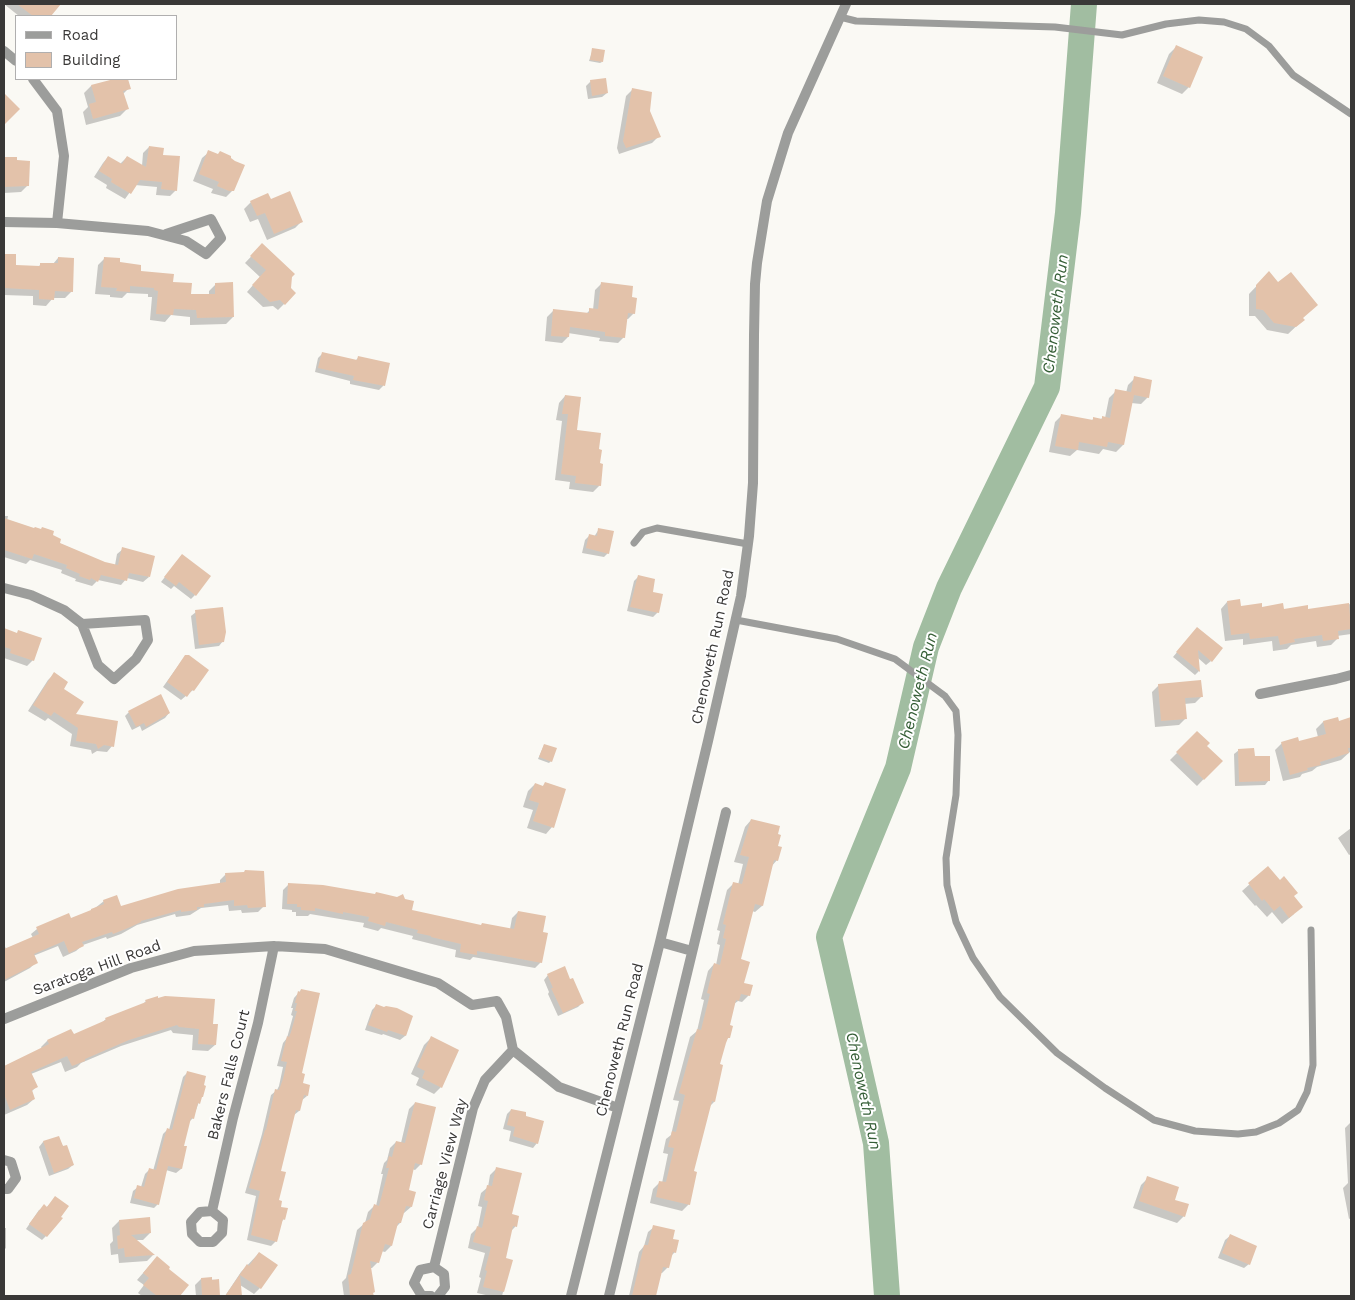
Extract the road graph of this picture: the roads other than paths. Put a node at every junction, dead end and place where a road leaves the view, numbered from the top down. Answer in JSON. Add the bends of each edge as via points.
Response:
{"nodes":[{"id":1,"x":846,"y":4,"type":"edge"},
{"id":2,"x":840,"y":17,"type":"junction"},
{"id":3,"x":4,"y":50,"type":"edge"},
{"id":4,"x":15,"y":60,"type":"edge"},
{"id":5,"x":34,"y":80,"type":"edge"},
{"id":6,"x":1351,"y":114,"type":"edge"},
{"id":7,"x":4,"y":222,"type":"edge"},
{"id":8,"x":57,"y":223,"type":"junction"},
{"id":9,"x":166,"y":234,"type":"dead end"},
{"id":10,"x":634,"y":543,"type":"dead end"},
{"id":11,"x":748,"y":544,"type":"junction"},
{"id":12,"x":4,"y":588,"type":"edge"},
{"id":13,"x":736,"y":620,"type":"junction"},
{"id":14,"x":82,"y":624,"type":"dead end"},
{"id":15,"x":1351,"y":675,"type":"edge"},
{"id":16,"x":1260,"y":694,"type":"dead end"},
{"id":17,"x":726,"y":812,"type":"dead end"},
{"id":18,"x":1311,"y":930,"type":"dead end"},
{"id":19,"x":660,"y":942,"type":"junction"},
{"id":20,"x":274,"y":946,"type":"junction"},
{"id":21,"x":692,"y":951,"type":"junction"},
{"id":22,"x":4,"y":1019,"type":"edge"},
{"id":23,"x":513,"y":1050,"type":"junction"},
{"id":24,"x":618,"y":1108,"type":"junction"},
{"id":25,"x":4,"y":1160,"type":"edge"},
{"id":26,"x":4,"y":1189,"type":"edge"},
{"id":27,"x":212,"y":1210,"type":"dead end"},
{"id":28,"x":434,"y":1267,"type":"junction"},
{"id":29,"x":431,"y":1296,"type":"edge"},
{"id":30,"x":438,"y":1296,"type":"edge"},
{"id":31,"x":571,"y":1296,"type":"edge"},
{"id":32,"x":609,"y":1296,"type":"edge"}],
"edges":[{"from":1,"to":2,"type":"street","name":"Chenoweth Run Road"},
{"from":2,"to":6,"type":"lane","via":[[856,21],[1055,27],[1122,35],[1166,24],[1199,20],[1224,22],[1246,29],[1269,46],[1293,75]]},
{"from":2,"to":11,"type":"street","name":"Chenoweth Run Road","via":[[788,133],[767,201],[757,263],[753,483]]},
{"from":3,"to":4,"type":"street"},
{"from":5,"to":8,"type":"street","via":[[57,111],[64,156]]},
{"from":7,"to":8,"type":"street"},
{"from":8,"to":9,"type":"street","via":[[148,231],[186,241],[206,254],[221,238],[211,219]]},
{"from":10,"to":11,"type":"lane","via":[[644,532],[657,528]]},
{"from":11,"to":13,"type":"street","name":"Chenoweth Run Road"},
{"from":12,"to":14,"type":"street","via":[[31,595],[64,610],[82,624],[98,665],[114,679],[136,660],[148,640],[145,620]]},
{"from":13,"to":18,"type":"lane","via":[[836,639],[895,659],[945,696],[956,711],[958,735],[956,795],[946,858],[947,885],[956,922],[973,958],[1000,996],[1057,1053],[1154,1120],[1195,1131],[1238,1134],[1256,1132],[1279,1123],[1298,1110],[1307,1092],[1313,1065]]},
{"from":13,"to":19,"type":"street","name":"Chenoweth Run Road"},
{"from":15,"to":16,"type":"street"},
{"from":17,"to":21,"type":"street"},
{"from":19,"to":21,"type":"street"},
{"from":19,"to":24,"type":"street","name":"Chenoweth Run Road"},
{"from":20,"to":22,"type":"street","name":"Saratoga Hill Road","via":[[194,951],[165,958],[131,968]]},
{"from":20,"to":23,"type":"street","name":"Saratoga Hill Road","via":[[325,949],[374,962],[438,983],[472,1005],[497,1001],[506,1016]]},
{"from":20,"to":27,"type":"street","name":"Bakers Falls Court"},
{"from":21,"to":32,"type":"street"},
{"from":23,"to":24,"type":"street","via":[[559,1087]]},
{"from":23,"to":28,"type":"street","name":"Carriage View Way","via":[[485,1080],[472,1108]]},
{"from":24,"to":31,"type":"street","name":"Chenoweth Run Road"},
{"from":25,"to":26,"type":"street","via":[[11,1162],[16,1178]]},
{"from":28,"to":29,"type":"street","via":[[420,1270],[414,1283],[422,1296]]},
{"from":28,"to":30,"type":"street","via":[[444,1274],[445,1286]]}]}
